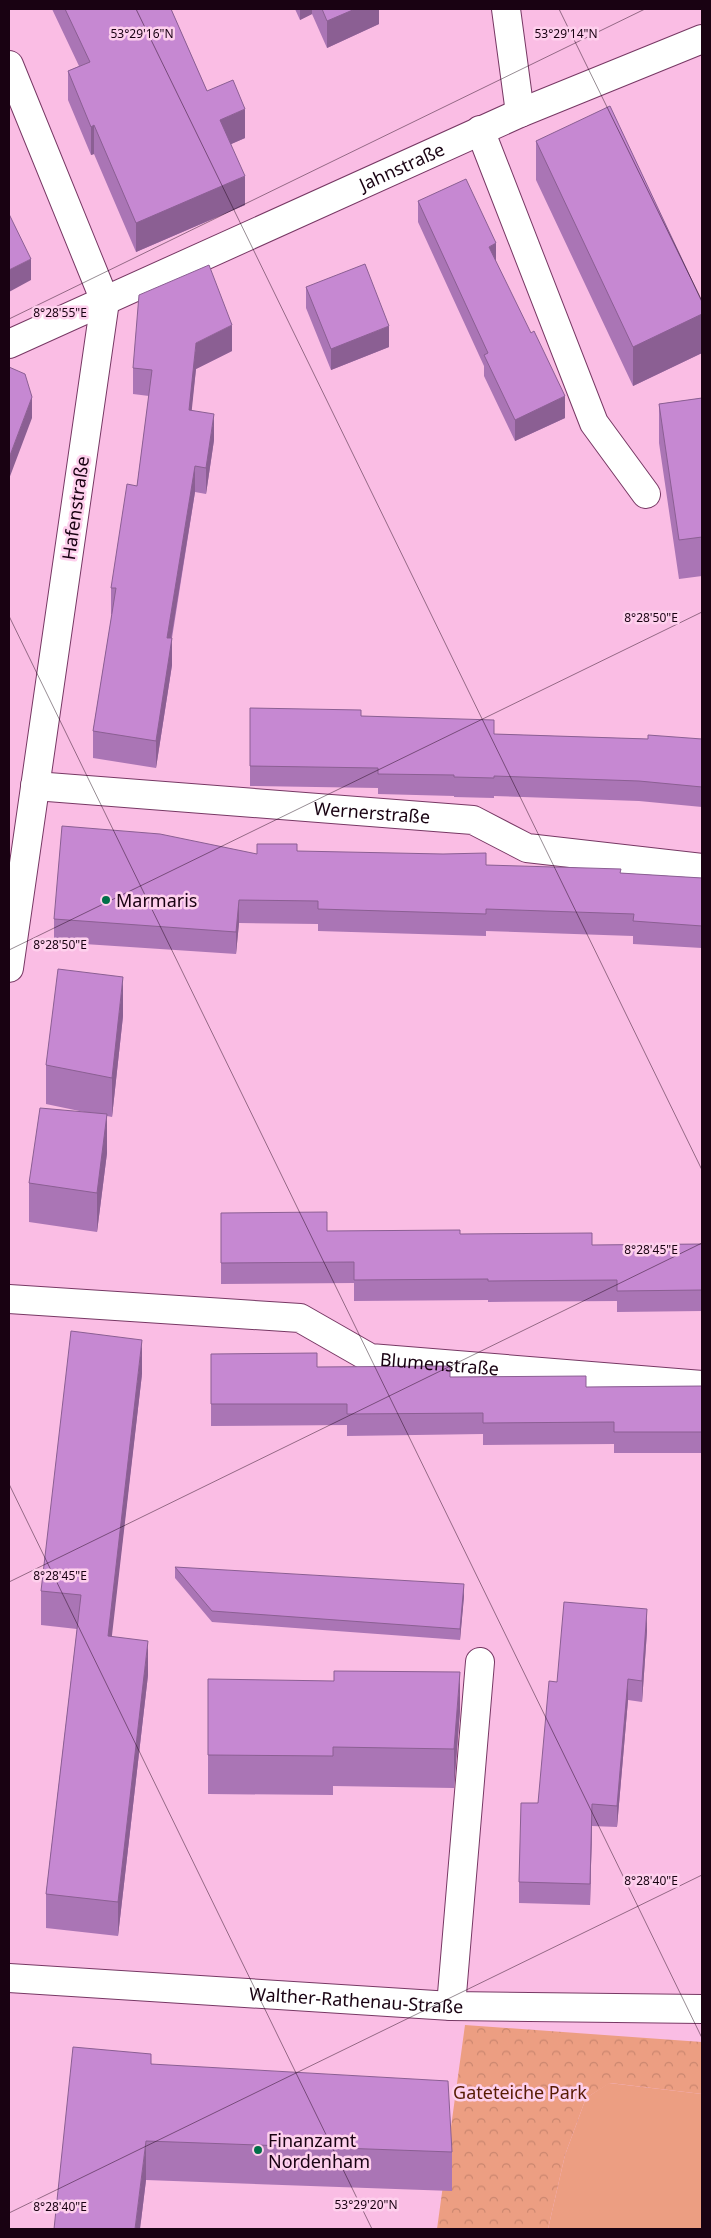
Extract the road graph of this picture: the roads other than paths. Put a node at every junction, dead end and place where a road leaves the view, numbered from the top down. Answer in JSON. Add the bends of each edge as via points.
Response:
{"nodes":[{"id":1,"x":506,"y":9,"type":"edge"},
{"id":2,"x":702,"y":39,"type":"edge"},
{"id":3,"x":9,"y":65,"type":"edge"},
{"id":4,"x":520,"y":113,"type":"junction"},
{"id":5,"x":480,"y":130,"type":"junction"},
{"id":6,"x":105,"y":301,"type":"junction"},
{"id":7,"x":9,"y":344,"type":"edge"},
{"id":8,"x":646,"y":494,"type":"dead end"},
{"id":9,"x":35,"y":786,"type":"junction"},
{"id":10,"x":702,"y":868,"type":"edge"},
{"id":11,"x":9,"y":968,"type":"edge"},
{"id":12,"x":9,"y":1298,"type":"edge"},
{"id":13,"x":702,"y":1385,"type":"edge"},
{"id":14,"x":480,"y":1662,"type":"dead end"},
{"id":15,"x":9,"y":1978,"type":"edge"},
{"id":16,"x":451,"y":2006,"type":"junction"},
{"id":17,"x":702,"y":2009,"type":"edge"}],
"edges":[{"from":1,"to":4,"type":"street"},
{"from":2,"to":4,"type":"street","name":"Jahnstraße"},
{"from":3,"to":6,"type":"street"},
{"from":4,"to":5,"type":"street","name":"Jahnstraße"},
{"from":5,"to":6,"type":"street","name":"Jahnstraße"},
{"from":5,"to":8,"type":"street","via":[[594,423]]},
{"from":6,"to":7,"type":"street","name":"Jahnstraße"},
{"from":6,"to":9,"type":"street","name":"Hafenstraße"},
{"from":9,"to":10,"type":"street","name":"Wernerstraße","via":[[473,820],[527,848]]},
{"from":9,"to":11,"type":"street","name":"Hafenstraße"},
{"from":12,"to":13,"type":"street","name":"Blumenstraße","via":[[300,1318],[370,1358]]},
{"from":14,"to":16,"type":"street"},
{"from":15,"to":16,"type":"street","name":"Walther-Rathenau-Straße"},
{"from":16,"to":17,"type":"street","name":"Walther-Rathenau-Straße"}]}
